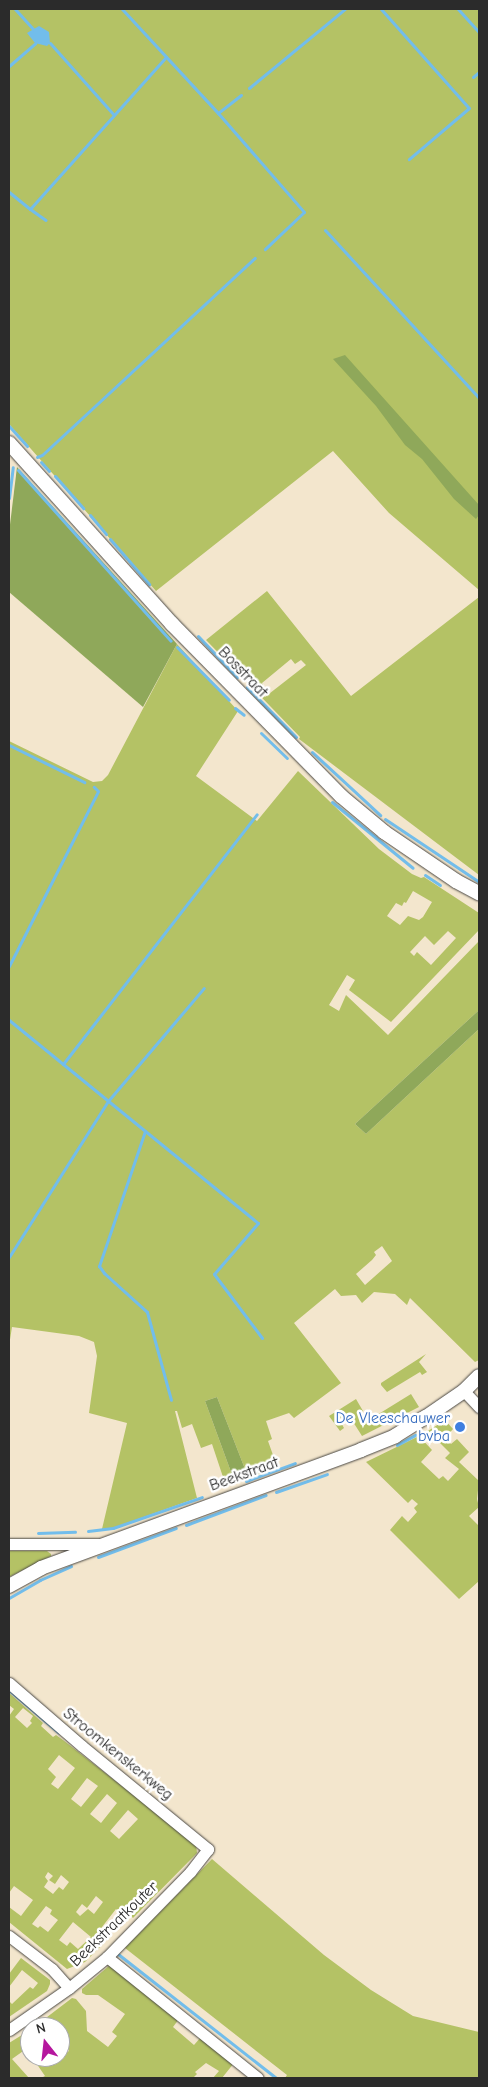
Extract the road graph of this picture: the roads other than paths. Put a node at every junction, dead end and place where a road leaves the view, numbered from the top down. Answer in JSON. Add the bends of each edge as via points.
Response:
{"nodes":[{"id":1,"x":9,"y":443,"type":"edge"},
{"id":2,"x":479,"y":893,"type":"edge"},
{"id":3,"x":479,"y":1376,"type":"edge"},
{"id":4,"x":464,"y":1391,"type":"junction"},
{"id":5,"x":479,"y":1407,"type":"edge"},
{"id":6,"x":9,"y":1544,"type":"edge"},
{"id":7,"x":104,"y":1544,"type":"junction"},
{"id":8,"x":9,"y":1586,"type":"edge"},
{"id":9,"x":9,"y":1683,"type":"edge"},
{"id":10,"x":208,"y":1848,"type":"joint"},
{"id":11,"x":9,"y":1936,"type":"edge"},
{"id":12,"x":107,"y":1957,"type":"junction"},
{"id":13,"x":69,"y":1988,"type":"junction"},
{"id":14,"x":9,"y":2030,"type":"edge"},
{"id":15,"x":258,"y":2078,"type":"edge"}],
"edges":[{"from":1,"to":2,"type":"street","name":"Bosstraat","via":[[172,624],[341,796],[384,832]]},
{"from":3,"to":4,"type":"street","name":"Beekstraat"},
{"from":4,"to":5,"type":"street"},
{"from":4,"to":7,"type":"street","name":"Beekstraat","via":[[395,1436]]},
{"from":6,"to":7,"type":"street"},
{"from":7,"to":8,"type":"street","name":"Beekstraat","via":[[41,1568]]},
{"from":9,"to":10,"type":"street","name":"Stroomkenskerkweg"},
{"from":10,"to":12,"type":"street","name":"Beekstraatkouter","via":[[190,1872]]},
{"from":11,"to":13,"type":"street","via":[[52,1969]]},
{"from":12,"to":13,"type":"street","name":"Beekstraatkouter"},
{"from":12,"to":15,"type":"street"},
{"from":13,"to":14,"type":"street","name":"Beekstraatkouter"}]}
